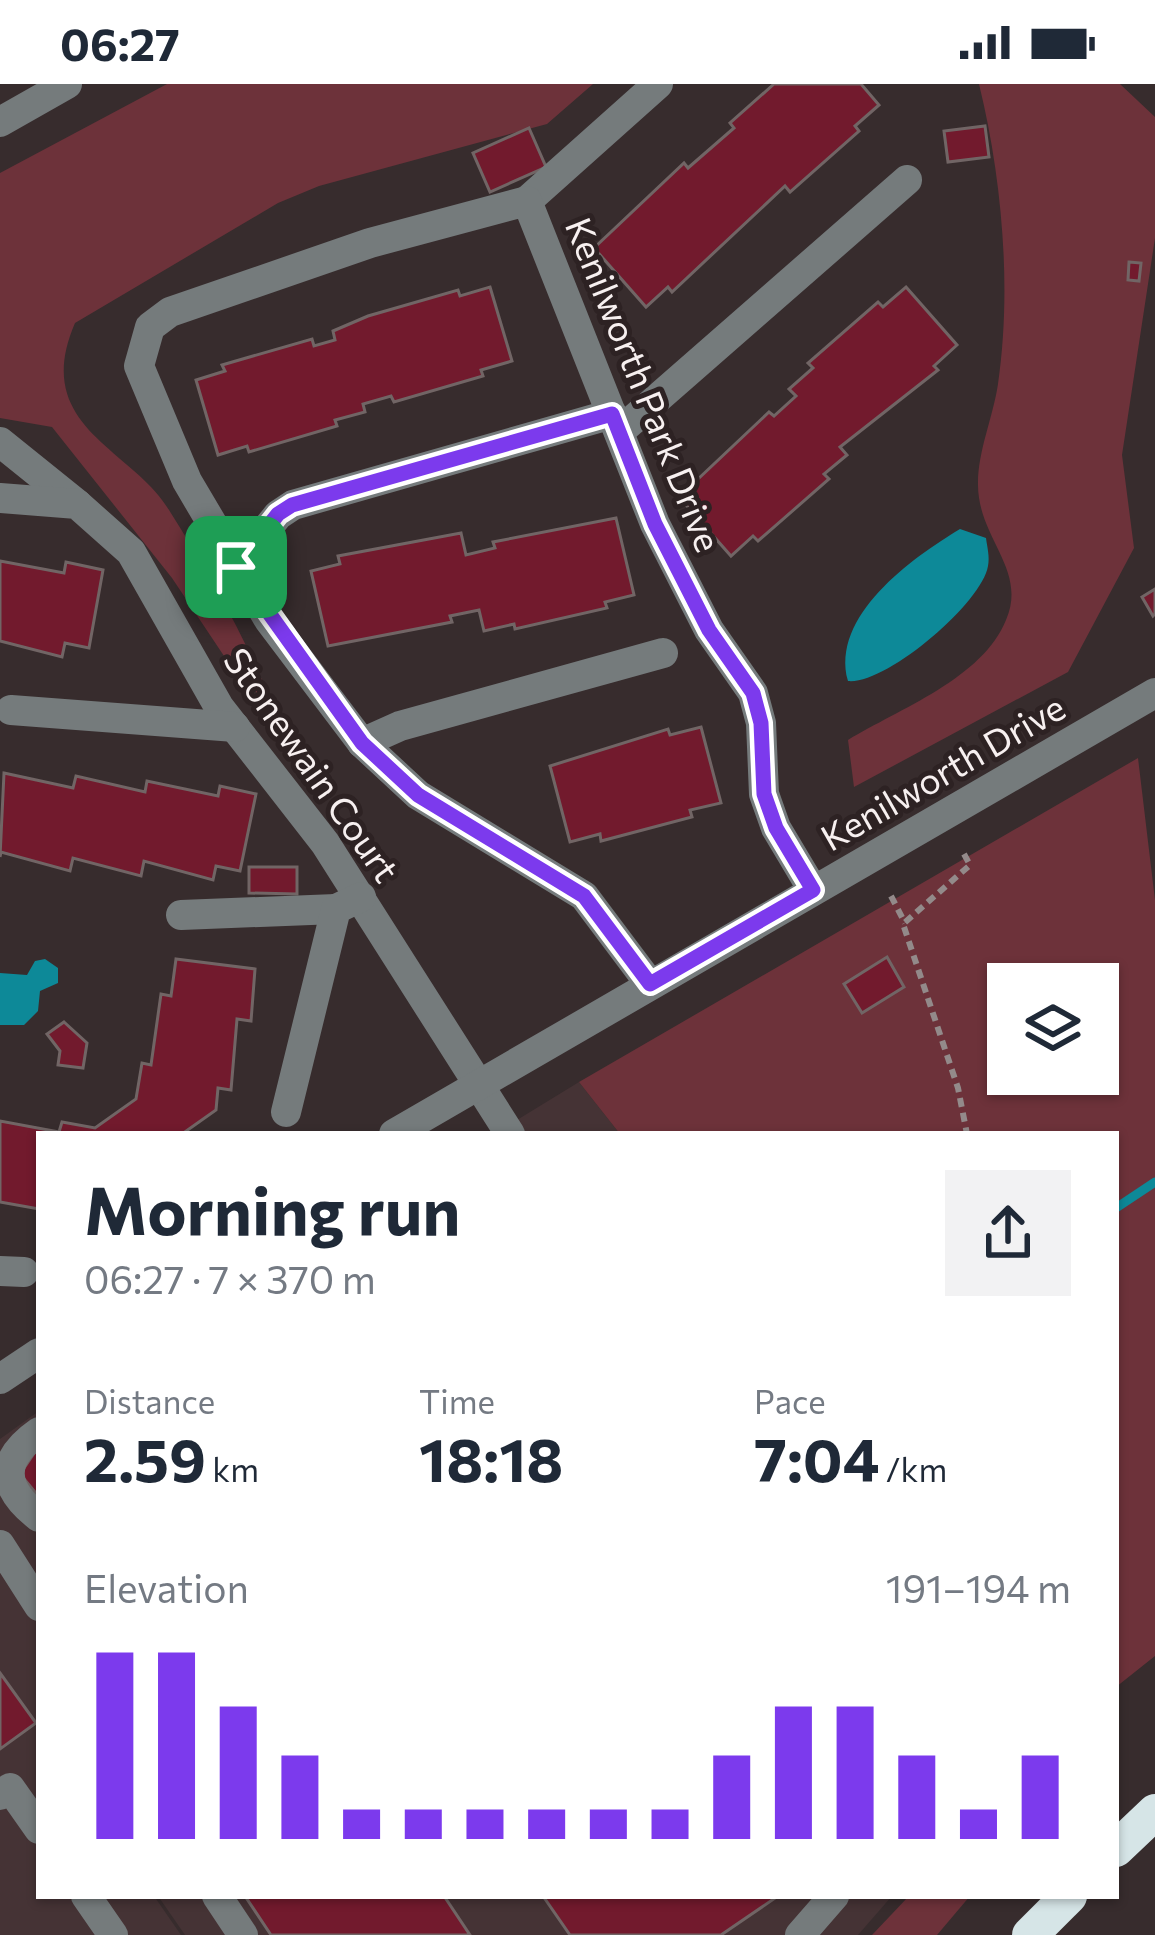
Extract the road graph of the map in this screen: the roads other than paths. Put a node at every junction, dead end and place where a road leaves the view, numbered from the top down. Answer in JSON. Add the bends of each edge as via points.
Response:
{"nodes":[{"id":1,"x":67,"y":84,"type":"edge"},
{"id":2,"x":658,"y":84,"type":"edge"},
{"id":3,"x":0,"y":122,"type":"edge"},
{"id":4,"x":907,"y":180,"type":"dead end"},
{"id":5,"x":527,"y":201,"type":"junction"},
{"id":6,"x":615,"y":423,"type":"junction"},
{"id":7,"x":0,"y":442,"type":"edge"},
{"id":8,"x":0,"y":498,"type":"edge"},
{"id":9,"x":77,"y":504,"type":"junction"},
{"id":10,"x":236,"y":567,"type":"junction"},
{"id":11,"x":663,"y":653,"type":"dead end"},
{"id":12,"x":1155,"y":693,"type":"edge"},
{"id":13,"x":11,"y":710,"type":"dead end"},
{"id":14,"x":235,"y":727,"type":"junction"},
{"id":15,"x":362,"y":743,"type":"junction"},
{"id":16,"x":813,"y":890,"type":"junction"},
{"id":17,"x":349,"y":903,"type":"junction"},
{"id":18,"x":181,"y":915,"type":"dead end"},
{"id":19,"x":650,"y":984,"type":"junction"},
{"id":20,"x":480,"y":1083,"type":"junction"},
{"id":21,"x":286,"y":1112,"type":"dead end"},
{"id":22,"x":399,"y":1131,"type":"edge"},
{"id":23,"x":508,"y":1131,"type":"edge"},
{"id":24,"x":36,"y":1355,"type":"edge"},
{"id":25,"x":0,"y":1379,"type":"edge"},
{"id":26,"x":36,"y":1434,"type":"edge"},
{"id":27,"x":36,"y":1513,"type":"edge"},
{"id":28,"x":0,"y":1545,"type":"edge"},
{"id":29,"x":36,"y":1596,"type":"edge"},
{"id":30,"x":0,"y":1795,"type":"edge"},
{"id":31,"x":1155,"y":1812,"type":"edge"},
{"id":32,"x":36,"y":1825,"type":"edge"},
{"id":33,"x":1119,"y":1846,"type":"edge"},
{"id":34,"x":88,"y":1899,"type":"edge"},
{"id":35,"x":219,"y":1899,"type":"edge"},
{"id":36,"x":831,"y":1899,"type":"edge"},
{"id":37,"x":1066,"y":1899,"type":"edge"},
{"id":38,"x":113,"y":1935,"type":"edge"},
{"id":39,"x":243,"y":1935,"type":"edge"},
{"id":40,"x":800,"y":1935,"type":"edge"},
{"id":41,"x":1030,"y":1935,"type":"edge"}],
"edges":[{"from":1,"to":3,"type":"street"},
{"from":2,"to":5,"type":"street"},
{"from":4,"to":6,"type":"street"},
{"from":5,"to":6,"type":"street","name":"Kenilworth Park Drive"},
{"from":5,"to":10,"type":"street","name":"Kenilworth Park Drive","via":[[370,243],[170,312],[150,327],[139,365],[188,482]]},
{"from":6,"to":10,"type":"street","via":[[292,505]]},
{"from":6,"to":16,"type":"street","name":"Kenilworth Park Drive","via":[[698,609],[753,693],[764,794]]},
{"from":7,"to":9,"type":"street","name":"Stonewain Court"},
{"from":8,"to":9,"type":"street"},
{"from":9,"to":14,"type":"street","name":"Stonewain Court","via":[[131,552]]},
{"from":10,"to":15,"type":"street","name":"Kenilworth Park Drive"},
{"from":11,"to":15,"type":"street"},
{"from":12,"to":16,"type":"street","name":"Kenilworth Drive"},
{"from":13,"to":14,"type":"street"},
{"from":14,"to":17,"type":"street","name":"Stonewain Court"},
{"from":15,"to":19,"type":"street","name":"Kenilworth Park Drive","via":[[418,795],[574,888]]},
{"from":16,"to":19,"type":"street","name":"Kenilworth Drive"},
{"from":17,"to":18,"type":"street"},
{"from":17,"to":20,"type":"street","name":"Stonewain Court"},
{"from":17,"to":21,"type":"street"},
{"from":19,"to":20,"type":"street","name":"Kenilworth Drive"},
{"from":20,"to":22,"type":"street","name":"Kenilworth Drive"},
{"from":20,"to":23,"type":"street","name":"Stonewain Court"},
{"from":24,"to":25,"type":"street"},
{"from":26,"to":27,"type":"street","via":[[8,1466],[11,1484]]},
{"from":28,"to":29,"type":"street"},
{"from":30,"to":32,"type":"street","via":[[10,1788]]},
{"from":31,"to":33,"type":"highway"},
{"from":34,"to":38,"type":"street"},
{"from":35,"to":39,"type":"street"},
{"from":36,"to":40,"type":"street"},
{"from":37,"to":41,"type":"highway"}]}
